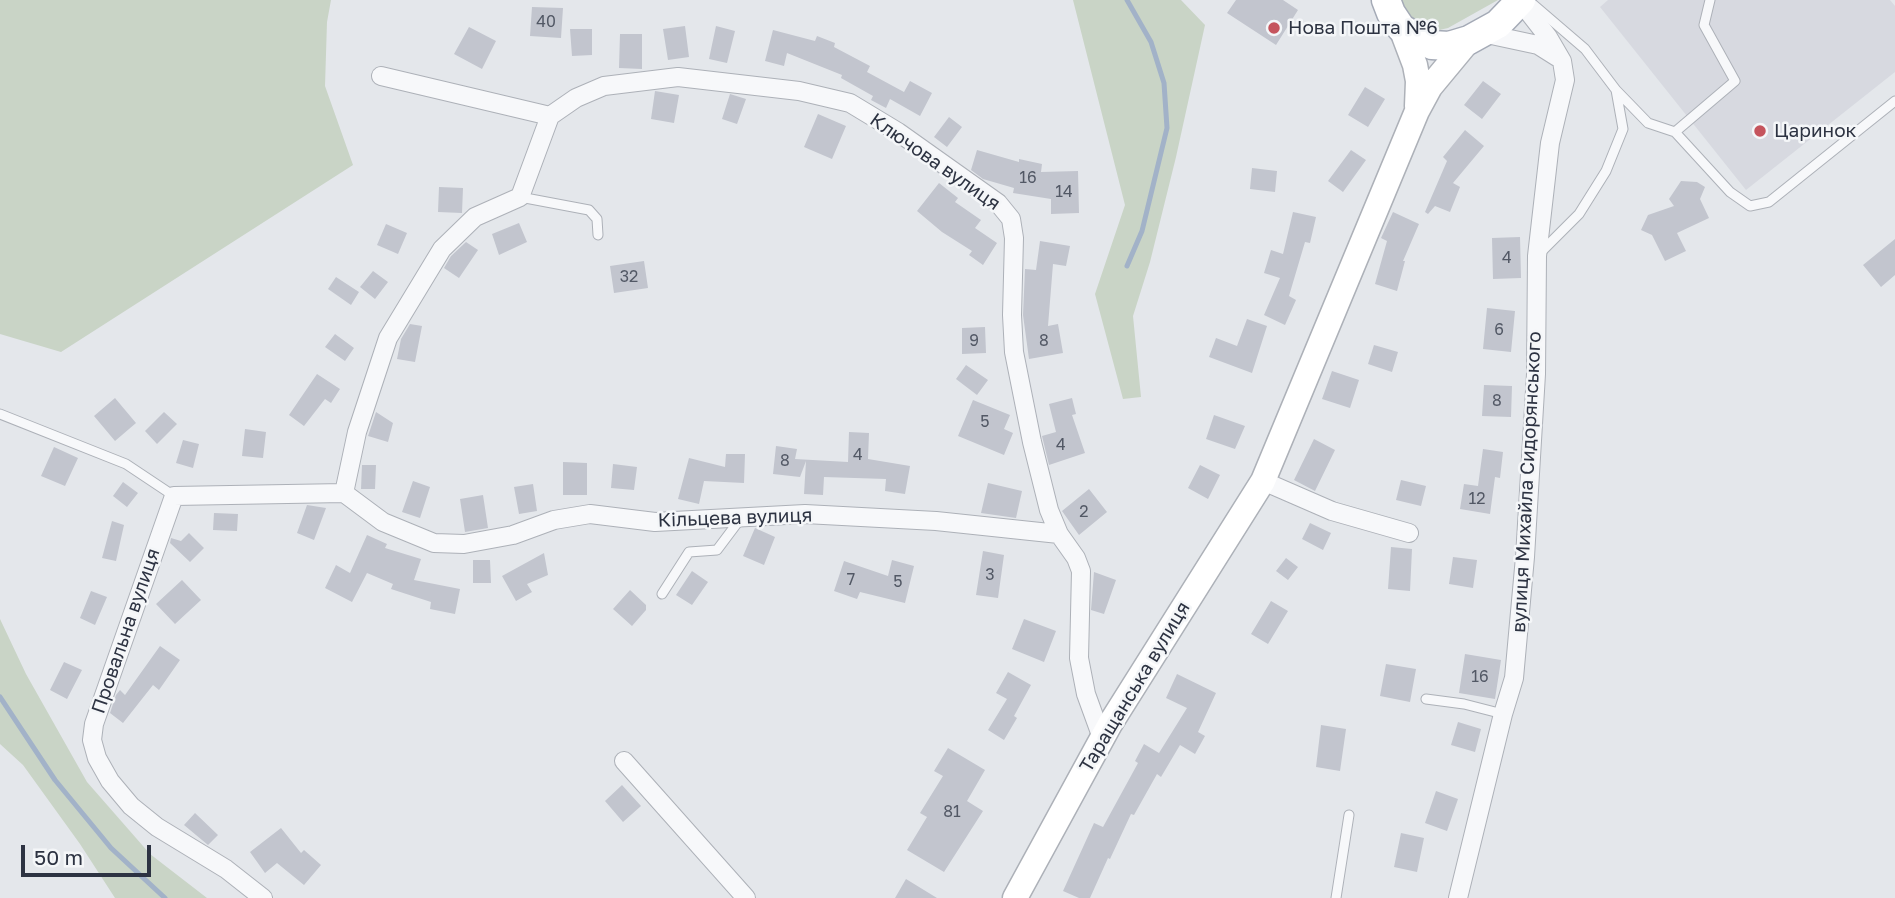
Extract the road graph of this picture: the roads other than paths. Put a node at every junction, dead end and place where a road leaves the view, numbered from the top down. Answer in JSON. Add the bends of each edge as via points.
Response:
{"nodes":[{"id":1,"x":1523,"y":0,"type":"edge"},
{"id":2,"x":1710,"y":0,"type":"edge"},
{"id":3,"x":1388,"y":10,"type":"edge"},
{"id":4,"x":1476,"y":37,"type":"junction"},
{"id":5,"x":1563,"y":61,"type":"junction"},
{"id":6,"x":381,"y":76,"type":"dead end"},
{"id":7,"x":1616,"y":90,"type":"junction"},
{"id":8,"x":1895,"y":102,"type":"edge"},
{"id":9,"x":1417,"y":111,"type":"junction"},
{"id":10,"x":550,"y":116,"type":"junction"},
{"id":11,"x":1675,"y":132,"type":"junction"},
{"id":12,"x":520,"y":197,"type":"junction"},
{"id":13,"x":597,"y":235,"type":"dead end"},
{"id":14,"x":1537,"y":256,"type":"junction"},
{"id":15,"x":0,"y":414,"type":"edge"},
{"id":16,"x":1263,"y":481,"type":"junction"},
{"id":17,"x":344,"y":493,"type":"junction"},
{"id":18,"x":174,"y":496,"type":"junction"},
{"id":19,"x":741,"y":519,"type":"junction"},
{"id":20,"x":1409,"y":533,"type":"dead end"},
{"id":21,"x":1059,"y":534,"type":"junction"},
{"id":22,"x":662,"y":594,"type":"dead end"},
{"id":23,"x":1426,"y":699,"type":"dead end"},
{"id":24,"x":1503,"y":713,"type":"junction"},
{"id":25,"x":1102,"y":738,"type":"junction"},
{"id":26,"x":624,"y":761,"type":"dead end"},
{"id":27,"x":1349,"y":815,"type":"dead end"},
{"id":28,"x":263,"y":898,"type":"edge"},
{"id":29,"x":746,"y":898,"type":"edge"},
{"id":30,"x":1015,"y":898,"type":"edge"},
{"id":31,"x":1336,"y":898,"type":"edge"},
{"id":32,"x":1458,"y":898,"type":"edge"}],
"edges":[{"from":1,"to":4,"type":"main road"},
{"from":1,"to":5,"type":"street"},
{"from":1,"to":7,"type":"lane","via":[[1585,49]]},
{"from":2,"to":11,"type":"lane","via":[[1704,25],[1735,81]]},
{"from":3,"to":4,"type":"main road","via":[[1416,38],[1433,45],[1449,46]]},
{"from":3,"to":9,"type":"main road","name":"Таращанська вулиця","via":[[1410,48],[1418,81]]},
{"from":4,"to":5,"type":"street","via":[[1538,45]]},
{"from":4,"to":9,"type":"main road","name":"Таращанська вулиця","via":[[1430,87]]},
{"from":5,"to":14,"type":"street","name":"вулиця Михайла Сидорянського","via":[[1565,80],[1550,143]]},
{"from":6,"to":10,"type":"street"},
{"from":7,"to":11,"type":"lane","via":[[1648,123]]},
{"from":7,"to":14,"type":"lane","via":[[1623,129],[1606,171],[1579,214]]},
{"from":8,"to":11,"type":"lane","via":[[1769,202],[1750,206],[1730,192]]},
{"from":9,"to":16,"type":"main road","name":"Таращанська вулиця"},
{"from":10,"to":12,"type":"street"},
{"from":10,"to":21,"type":"street","name":"Ключова вулиця","via":[[604,86],[678,77],[799,91],[849,103],[998,204],[1011,219],[1014,238],[1014,352],[1032,443]]},
{"from":12,"to":13,"type":"lane","via":[[589,210],[597,219]]},
{"from":12,"to":17,"type":"street","via":[[475,217],[442,249],[388,338],[357,432]]},
{"from":14,"to":24,"type":"street","name":"вулиця Михайла Сидорянського","via":[[1536,374],[1525,557],[1514,678]]},
{"from":15,"to":18,"type":"lane","via":[[126,464]]},
{"from":16,"to":20,"type":"street","via":[[1332,511]]},
{"from":16,"to":25,"type":"main road","name":"Таращанська вулиця"},
{"from":17,"to":18,"type":"street"},
{"from":17,"to":19,"type":"street","name":"Кільцева вулиця","via":[[383,522],[434,543],[464,544],[513,535],[554,520],[590,514],[655,522]]},
{"from":18,"to":28,"type":"street","name":"Провальна вулиця","via":[[92,740],[110,781],[131,806]]},
{"from":19,"to":21,"type":"street","name":"Кільцева вулиця","via":[[805,514]]},
{"from":19,"to":22,"type":"lane","via":[[717,550],[689,552]]},
{"from":21,"to":25,"type":"street","name":"Ключова вулиця","via":[[1081,571],[1079,658]]},
{"from":23,"to":24,"type":"lane"},
{"from":24,"to":32,"type":"street","name":"вулиця Михайла Сидорянського"},
{"from":25,"to":30,"type":"main road","name":"Таращанська вулиця"},
{"from":26,"to":29,"type":"street"},
{"from":27,"to":31,"type":"lane"}]}
